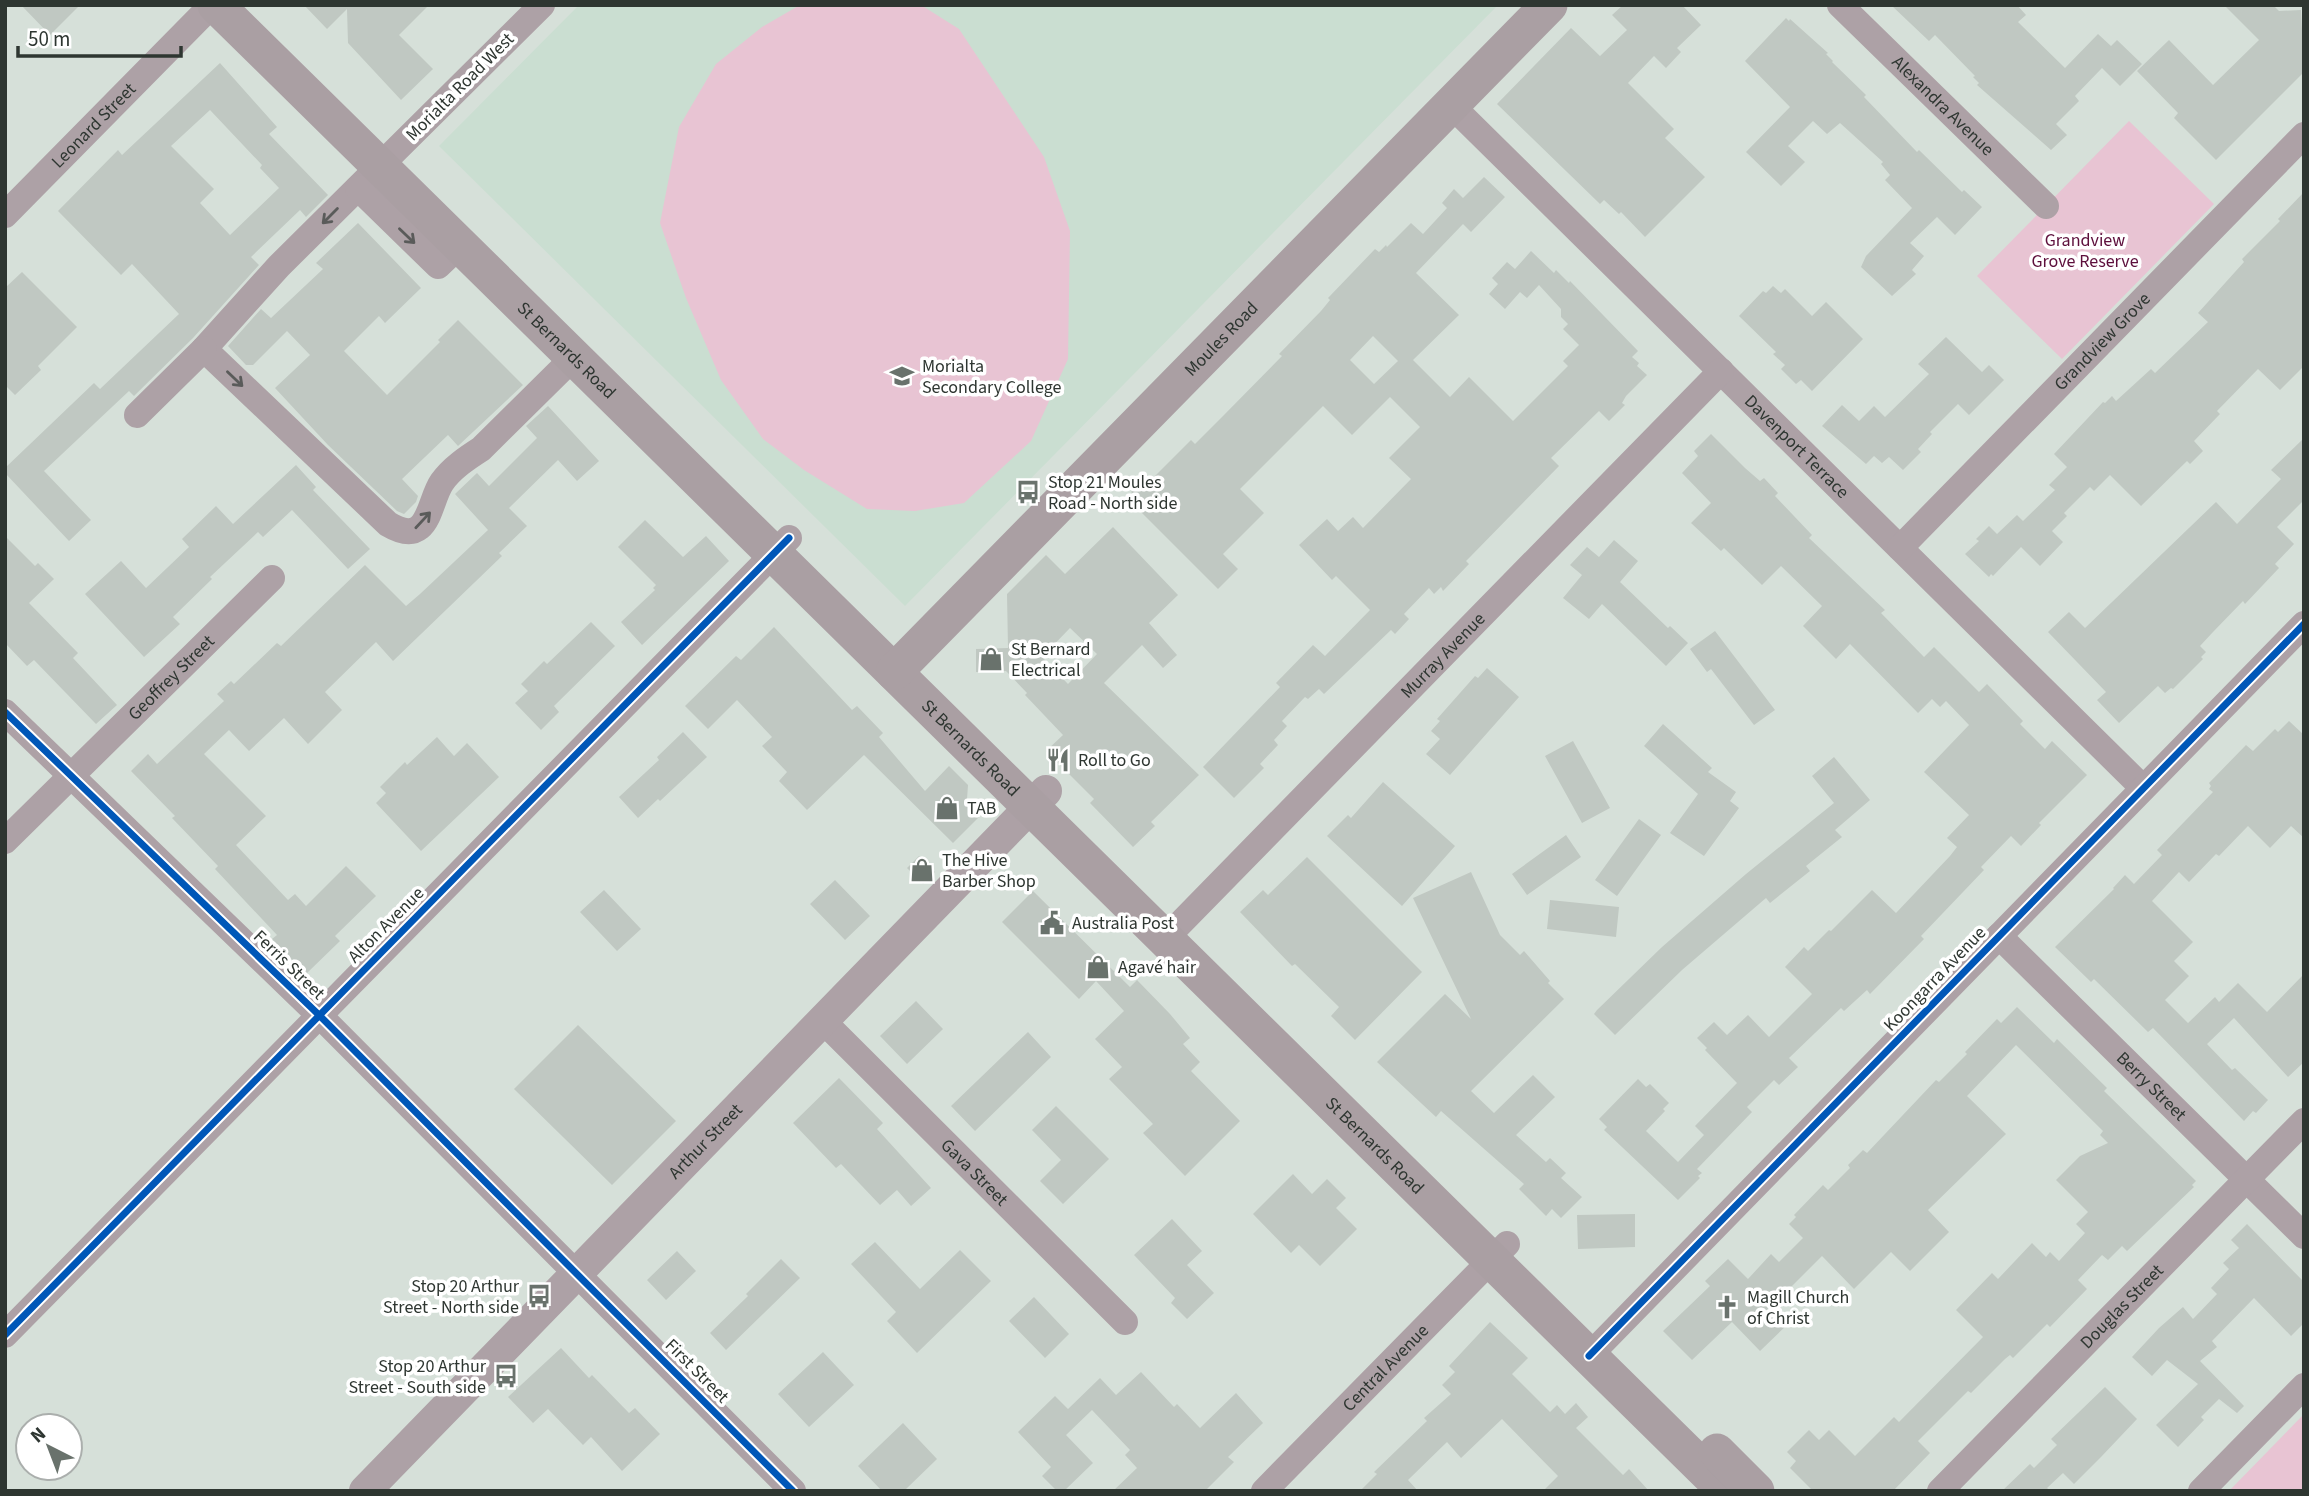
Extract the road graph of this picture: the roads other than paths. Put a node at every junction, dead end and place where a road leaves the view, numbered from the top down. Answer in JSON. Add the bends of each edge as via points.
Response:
{"nodes":[{"id":1,"x":214,"y":5,"type":"edge"},
{"id":2,"x":246,"y":5,"type":"edge"},
{"id":3,"x":542,"y":5,"type":"edge"},
{"id":4,"x":1549,"y":5,"type":"edge"},
{"id":5,"x":1840,"y":5,"type":"edge"},
{"id":6,"x":1451,"y":105,"type":"junction"},
{"id":7,"x":2304,"y":135,"type":"edge"},
{"id":8,"x":377,"y":169,"type":"junction"},
{"id":9,"x":2046,"y":206,"type":"dead end"},
{"id":10,"x":5,"y":215,"type":"edge"},
{"id":11,"x":204,"y":349,"type":"junction"},
{"id":12,"x":574,"y":356,"type":"junction"},
{"id":13,"x":1721,"y":371,"type":"junction"},
{"id":14,"x":137,"y":415,"type":"dead end"},
{"id":15,"x":781,"y":546,"type":"junction"},
{"id":16,"x":1900,"y":548,"type":"junction"},
{"id":17,"x":272,"y":578,"type":"dead end"},
{"id":18,"x":2304,"y":624,"type":"edge"},
{"id":19,"x":902,"y":664,"type":"junction"},
{"id":20,"x":5,"y":712,"type":"edge"},
{"id":21,"x":70,"y":776,"type":"junction"},
{"id":22,"x":2143,"y":788,"type":"junction"},
{"id":23,"x":1038,"y":799,"type":"junction"},
{"id":24,"x":5,"y":841,"type":"edge"},
{"id":25,"x":1173,"y":931,"type":"junction"},
{"id":26,"x":1998,"y":936,"type":"junction"},
{"id":27,"x":319,"y":1015,"type":"junction"},
{"id":28,"x":823,"y":1021,"type":"junction"},
{"id":29,"x":2304,"y":1121,"type":"edge"},
{"id":30,"x":2246,"y":1179,"type":"junction"},
{"id":31,"x":2304,"y":1236,"type":"edge"},
{"id":32,"x":1499,"y":1252,"type":"junction"},
{"id":33,"x":578,"y":1274,"type":"junction"},
{"id":34,"x":1125,"y":1322,"type":"dead end"},
{"id":35,"x":5,"y":1335,"type":"edge"},
{"id":36,"x":1597,"y":1348,"type":"junction"},
{"id":37,"x":2304,"y":1386,"type":"edge"},
{"id":38,"x":365,"y":1491,"type":"edge"},
{"id":39,"x":793,"y":1491,"type":"edge"},
{"id":40,"x":1265,"y":1491,"type":"edge"},
{"id":41,"x":1726,"y":1491,"type":"edge"},
{"id":42,"x":1756,"y":1491,"type":"edge"},
{"id":43,"x":1940,"y":1491,"type":"edge"},
{"id":44,"x":2201,"y":1491,"type":"edge"}],
"edges":[{"from":1,"to":8,"type":"main road","name":"St Bernards Road"},
{"from":1,"to":10,"type":"street","name":"Leonard Street"},
{"from":2,"to":8,"type":"main road","name":"St Bernards Road"},
{"from":3,"to":8,"type":"street","name":"Morialta Road West"},
{"from":4,"to":6,"type":"main road","name":"Moules Road"},
{"from":5,"to":9,"type":"street","name":"Alexandra Avenue"},
{"from":6,"to":13,"type":"street","name":"Davenport Terrace"},
{"from":6,"to":19,"type":"main road","name":"Moules Road"},
{"from":7,"to":16,"type":"street","name":"Grandview Grove"},
{"from":8,"to":11,"type":"street","name":"Morialta Road West","one_way":true},
{"from":8,"to":12,"type":"main road","name":"St Bernards Road"},
{"from":8,"to":15,"type":"main road","name":"St Bernards Road"},
{"from":11,"to":12,"type":"street","one_way":true,"via":[[399,531],[419,527],[429,516],[443,480]]},
{"from":11,"to":14,"type":"street","name":"Morialta Road West"},
{"from":12,"to":15,"type":"main road","name":"St Bernards Road"},
{"from":13,"to":16,"type":"street","name":"Davenport Terrace"},
{"from":13,"to":25,"type":"street","name":"Murray Avenue"},
{"from":15,"to":19,"type":"main road","name":"St Bernards Road"},
{"from":15,"to":27,"type":"street","name":"Alton Avenue"},
{"from":16,"to":22,"type":"street","name":"Davenport Terrace"},
{"from":17,"to":21,"type":"street","name":"Geoffrey Street"},
{"from":18,"to":22,"type":"street","name":"Koongarra Avenue"},
{"from":19,"to":23,"type":"main road","name":"St Bernards Road"},
{"from":20,"to":21,"type":"street","name":"Ferris Street"},
{"from":21,"to":24,"type":"street","name":"Geoffrey Street"},
{"from":21,"to":27,"type":"street","name":"Ferris Street"},
{"from":22,"to":26,"type":"street","name":"Koongarra Avenue"},
{"from":23,"to":25,"type":"main road","name":"St Bernards Road"},
{"from":23,"to":28,"type":"street","name":"Arthur Street"},
{"from":25,"to":32,"type":"main road","name":"St Bernards Road"},
{"from":26,"to":30,"type":"street","name":"Berry Street"},
{"from":26,"to":36,"type":"street","name":"Koongarra Avenue"},
{"from":27,"to":33,"type":"street","name":"Ferris Street"},
{"from":27,"to":35,"type":"street","name":"Alton Avenue"},
{"from":28,"to":33,"type":"street","name":"Arthur Street"},
{"from":28,"to":34,"type":"street","name":"Gava Street"},
{"from":29,"to":30,"type":"street","name":"Douglas Street"},
{"from":30,"to":31,"type":"street","name":"Berry Street"},
{"from":30,"to":43,"type":"street","name":"Douglas Street"},
{"from":32,"to":36,"type":"main road","name":"St Bernards Road"},
{"from":32,"to":40,"type":"street","name":"Central Avenue"},
{"from":33,"to":38,"type":"street","name":"Arthur Street"},
{"from":33,"to":39,"type":"street","name":"First Street"},
{"from":36,"to":41,"type":"main road","name":"St Bernards Road"},
{"from":36,"to":42,"type":"main road","name":"St Bernards Road"},
{"from":37,"to":44,"type":"street"}]}
